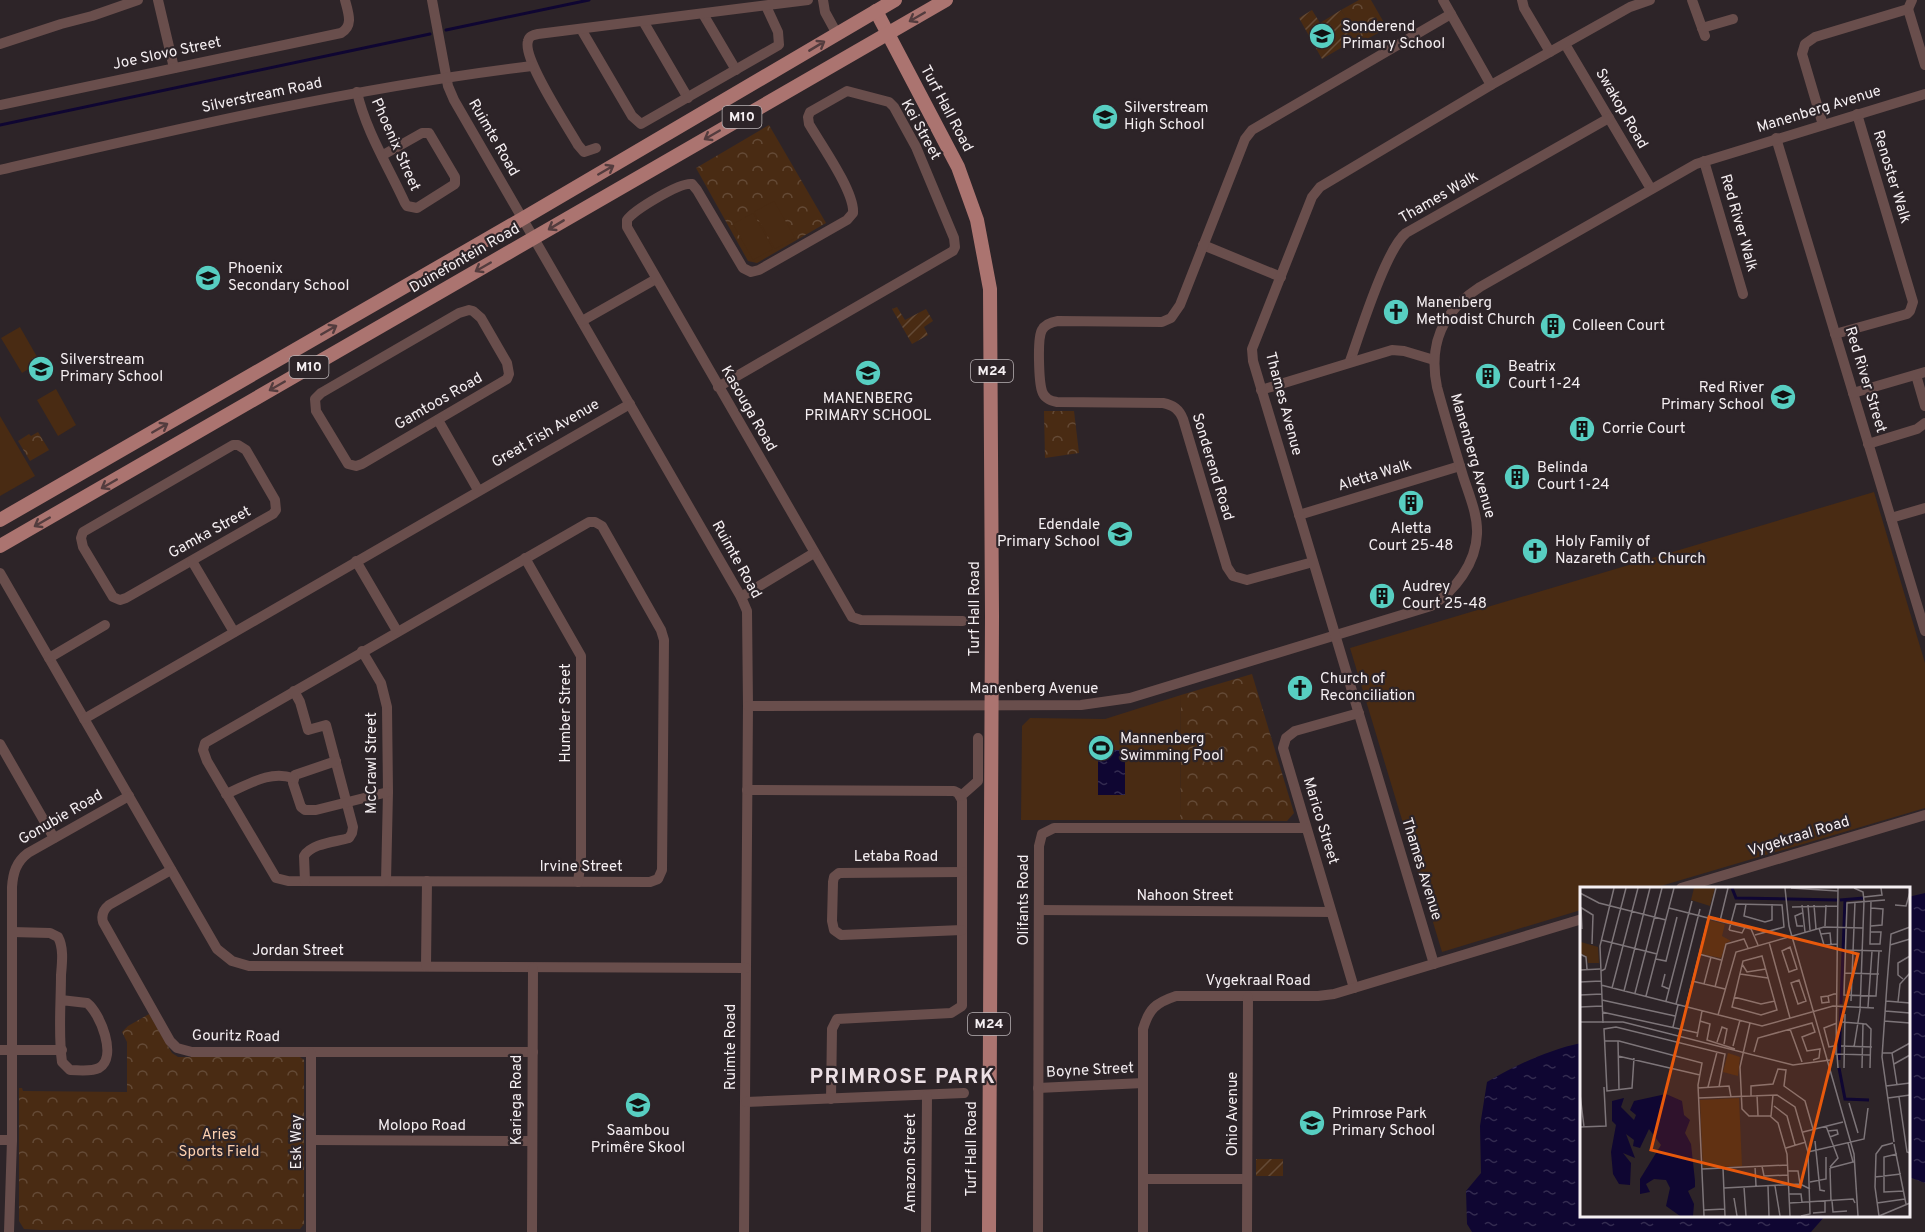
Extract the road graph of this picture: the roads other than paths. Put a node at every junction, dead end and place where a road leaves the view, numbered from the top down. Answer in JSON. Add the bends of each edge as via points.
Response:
{"nodes":[{"id":1,"x":138,"y":0,"type":"edge"},
{"id":2,"x":159,"y":0,"type":"edge"},
{"id":3,"x":345,"y":0,"type":"edge"},
{"id":4,"x":432,"y":0,"type":"edge"},
{"id":5,"x":808,"y":0,"type":"edge"},
{"id":6,"x":823,"y":0,"type":"edge"},
{"id":7,"x":896,"y":0,"type":"edge"},
{"id":8,"x":946,"y":0,"type":"edge"},
{"id":9,"x":1443,"y":0,"type":"edge"},
{"id":10,"x":1522,"y":0,"type":"edge"},
{"id":11,"x":1692,"y":0,"type":"edge"},
{"id":12,"x":1642,"y":1,"type":"edge"},
{"id":13,"x":1910,"y":4,"type":"edge"},
{"id":14,"x":766,"y":6,"type":"junction"},
{"id":15,"x":876,"y":11,"type":"junction"},
{"id":16,"x":703,"y":14,"type":"junction"},
{"id":17,"x":1451,"y":14,"type":"junction"},
{"id":18,"x":1733,"y":19,"type":"dead end"},
{"id":19,"x":643,"y":21,"type":"junction"},
{"id":20,"x":581,"y":29,"type":"junction"},
{"id":21,"x":837,"y":34,"type":"junction"},
{"id":22,"x":888,"y":34,"type":"junction"},
{"id":23,"x":0,"y":44,"type":"edge"},
{"id":24,"x":1565,"y":44,"type":"junction"},
{"id":25,"x":1550,"y":52,"type":"junction"},
{"id":26,"x":1925,"y":64,"type":"edge"},
{"id":27,"x":532,"y":66,"type":"junction"},
{"id":28,"x":174,"y":68,"type":"junction"},
{"id":29,"x":736,"y":70,"type":"junction"},
{"id":30,"x":446,"y":77,"type":"junction"},
{"id":31,"x":1491,"y":85,"type":"junction"},
{"id":32,"x":357,"y":92,"type":"junction"},
{"id":33,"x":1925,"y":94,"type":"edge"},
{"id":34,"x":688,"y":98,"type":"junction"},
{"id":35,"x":0,"y":105,"type":"edge"},
{"id":36,"x":1857,"y":114,"type":"junction"},
{"id":37,"x":1609,"y":118,"type":"junction"},
{"id":38,"x":1823,"y":125,"type":"junction"},
{"id":39,"x":1776,"y":138,"type":"junction"},
{"id":40,"x":596,"y":148,"type":"dead end"},
{"id":41,"x":383,"y":155,"type":"junction"},
{"id":42,"x":1704,"y":161,"type":"junction"},
{"id":43,"x":0,"y":171,"type":"edge"},
{"id":44,"x":1651,"y":189,"type":"junction"},
{"id":45,"x":522,"y":219,"type":"junction"},
{"id":46,"x":627,"y":220,"type":"joint"},
{"id":47,"x":533,"y":238,"type":"junction"},
{"id":48,"x":1203,"y":245,"type":"junction"},
{"id":49,"x":1281,"y":277,"type":"junction"},
{"id":50,"x":656,"y":279,"type":"junction"},
{"id":51,"x":1743,"y":294,"type":"dead end"},
{"id":52,"x":582,"y":321,"type":"junction"},
{"id":53,"x":1835,"y":334,"type":"junction"},
{"id":54,"x":1434,"y":360,"type":"junction"},
{"id":55,"x":1350,"y":361,"type":"junction"},
{"id":56,"x":1920,"y":373,"type":"edge"},
{"id":57,"x":718,"y":387,"type":"junction"},
{"id":58,"x":1261,"y":390,"type":"junction"},
{"id":59,"x":1853,"y":393,"type":"junction"},
{"id":60,"x":630,"y":404,"type":"junction"},
{"id":61,"x":1925,"y":406,"type":"edge"},
{"id":62,"x":438,"y":420,"type":"junction"},
{"id":63,"x":1925,"y":423,"type":"edge"},
{"id":64,"x":1868,"y":444,"type":"junction"},
{"id":65,"x":1460,"y":466,"type":"junction"},
{"id":66,"x":478,"y":490,"type":"junction"},
{"id":67,"x":1925,"y":508,"type":"edge"},
{"id":68,"x":1299,"y":515,"type":"junction"},
{"id":69,"x":1891,"y":518,"type":"junction"},
{"id":70,"x":0,"y":520,"type":"edge"},
{"id":71,"x":0,"y":546,"type":"edge"},
{"id":72,"x":814,"y":554,"type":"junction"},
{"id":73,"x":525,"y":558,"type":"junction"},
{"id":74,"x":192,"y":561,"type":"junction"},
{"id":75,"x":356,"y":561,"type":"junction"},
{"id":76,"x":1313,"y":561,"type":"junction"},
{"id":77,"x":0,"y":573,"type":"edge"},
{"id":78,"x":741,"y":597,"type":"junction"},
{"id":79,"x":963,"y":621,"type":"dead end"},
{"id":80,"x":105,"y":625,"type":"dead end"},
{"id":81,"x":397,"y":631,"type":"junction"},
{"id":82,"x":1925,"y":631,"type":"edge"},
{"id":83,"x":234,"y":632,"type":"junction"},
{"id":84,"x":1336,"y":636,"type":"junction"},
{"id":85,"x":362,"y":651,"type":"junction"},
{"id":86,"x":49,"y":658,"type":"junction"},
{"id":87,"x":294,"y":691,"type":"junction"},
{"id":88,"x":991,"y":705,"type":"junction"},
{"id":89,"x":748,"y":706,"type":"junction"},
{"id":90,"x":1359,"y":713,"type":"junction"},
{"id":91,"x":84,"y":719,"type":"junction"},
{"id":92,"x":978,"y":738,"type":"dead end"},
{"id":93,"x":1,"y":749,"type":"edge"},
{"id":94,"x":336,"y":761,"type":"junction"},
{"id":95,"x":293,"y":778,"type":"junction"},
{"id":96,"x":747,"y":790,"type":"junction"},
{"id":97,"x":388,"y":792,"type":"junction"},
{"id":98,"x":226,"y":795,"type":"junction"},
{"id":99,"x":129,"y":796,"type":"junction"},
{"id":100,"x":961,"y":796,"type":"junction"},
{"id":101,"x":347,"y":802,"type":"junction"},
{"id":102,"x":1925,"y":815,"type":"edge"},
{"id":103,"x":1306,"y":828,"type":"junction"},
{"id":104,"x":54,"y":838,"type":"junction"},
{"id":105,"x":171,"y":870,"type":"junction"},
{"id":106,"x":962,"y":872,"type":"junction"},
{"id":107,"x":305,"y":881,"type":"junction"},
{"id":108,"x":386,"y":881,"type":"junction"},
{"id":109,"x":427,"y":881,"type":"junction"},
{"id":110,"x":578,"y":882,"type":"junction"},
{"id":111,"x":1684,"y":887,"type":"edge"},
{"id":112,"x":1039,"y":910,"type":"junction"},
{"id":113,"x":1331,"y":912,"type":"junction"},
{"id":114,"x":1580,"y":919,"type":"edge"},
{"id":115,"x":962,"y":930,"type":"junction"},
{"id":116,"x":12,"y":932,"type":"junction"},
{"id":117,"x":1434,"y":964,"type":"junction"},
{"id":118,"x":426,"y":966,"type":"junction"},
{"id":119,"x":533,"y":968,"type":"junction"},
{"id":120,"x":746,"y":968,"type":"junction"},
{"id":121,"x":1354,"y":988,"type":"junction"},
{"id":122,"x":1248,"y":997,"type":"junction"},
{"id":123,"x":61,"y":1000,"type":"junction"},
{"id":124,"x":6,"y":1050,"type":"edge"},
{"id":125,"x":62,"y":1050,"type":"junction"},
{"id":126,"x":532,"y":1052,"type":"junction"},
{"id":127,"x":312,"y":1053,"type":"junction"},
{"id":128,"x":1143,"y":1083,"type":"junction"},
{"id":129,"x":1038,"y":1088,"type":"junction"},
{"id":130,"x":964,"y":1093,"type":"dead end"},
{"id":131,"x":927,"y":1095,"type":"junction"},
{"id":132,"x":831,"y":1099,"type":"junction"},
{"id":133,"x":746,"y":1102,"type":"junction"},
{"id":134,"x":0,"y":1140,"type":"edge"},
{"id":135,"x":12,"y":1140,"type":"junction"},
{"id":136,"x":312,"y":1140,"type":"junction"},
{"id":137,"x":532,"y":1141,"type":"junction"},
{"id":138,"x":1143,"y":1179,"type":"junction"},
{"id":139,"x":1248,"y":1179,"type":"junction"},
{"id":140,"x":9,"y":1232,"type":"edge"},
{"id":141,"x":311,"y":1232,"type":"edge"},
{"id":142,"x":532,"y":1232,"type":"edge"},
{"id":143,"x":744,"y":1232,"type":"edge"},
{"id":144,"x":926,"y":1232,"type":"edge"},
{"id":145,"x":989,"y":1232,"type":"edge"},
{"id":146,"x":1038,"y":1232,"type":"edge"},
{"id":147,"x":1143,"y":1232,"type":"edge"},
{"id":148,"x":1247,"y":1232,"type":"edge"}],
"edges":[{"from":1,"to":23,"type":"street"},
{"from":2,"to":28,"type":"street"},
{"from":3,"to":28,"type":"street","name":"Joe Slovo Street","via":[[350,23],[341,33]]},
{"from":4,"to":30,"type":"street","name":"Ruimte Road"},
{"from":5,"to":14,"type":"street"},
{"from":6,"to":21,"type":"street"},
{"from":7,"to":15,"type":"main road","name":"Duinefontein Road","number":"M10"},
{"from":8,"to":22,"type":"main road","name":"Duinefontein Road","number":"M10","one_way":true},
{"from":9,"to":17,"type":"street"},
{"from":10,"to":25,"type":"street"},
{"from":11,"to":18,"type":"street","via":[[1703,32]]},
{"from":12,"to":24,"type":"street","name":"Thames Avenue"},
{"from":13,"to":26,"type":"street"},
{"from":13,"to":38,"type":"street","via":[[1805,44],[1802,54]]},
{"from":14,"to":16,"type":"street"},
{"from":14,"to":29,"type":"street","via":[[780,37],[779,45]]},
{"from":15,"to":21,"type":"main road","name":"Duinefontein Road","number":"M10"},
{"from":15,"to":22,"type":"main road","name":"Turf Hall Road","number":"M24"},
{"from":16,"to":19,"type":"street"},
{"from":16,"to":29,"type":"street"},
{"from":17,"to":31,"type":"street"},
{"from":17,"to":48,"type":"street","name":"Sonderend Road","via":[[1252,130]]},
{"from":19,"to":20,"type":"street"},
{"from":19,"to":34,"type":"street"},
{"from":20,"to":27,"type":"street","via":[[530,37]]},
{"from":20,"to":34,"type":"street","via":[[638,123],[645,124]]},
{"from":45,"to":21,"type":"main road","name":"Duinefontein Road","number":"M10","one_way":true},
{"from":22,"to":47,"type":"main road","name":"Duinefontein Road","number":"M10","one_way":true},
{"from":22,"to":88,"type":"main road","name":"Turf Hall Road","number":"M24","via":[[958,167],[977,220],[987,266],[992,312]]},
{"from":24,"to":25,"type":"street","name":"Thames Avenue"},
{"from":24,"to":37,"type":"street","name":"Swakop Road"},
{"from":25,"to":31,"type":"street","name":"Thames Avenue"},
{"from":27,"to":30,"type":"street","name":"Silverstream Road"},
{"from":27,"to":40,"type":"street","via":[[582,150]]},
{"from":28,"to":35,"type":"street","name":"Joe Slovo Street"},
{"from":29,"to":34,"type":"street"},
{"from":30,"to":32,"type":"street","name":"Silverstream Road"},
{"from":30,"to":45,"type":"street","name":"Ruimte Road","via":[[454,100]]},
{"from":31,"to":49,"type":"street","name":"Thames Avenue","via":[[1320,187],[1312,197]]},
{"from":32,"to":41,"type":"street","name":"Phoenix Street"},
{"from":32,"to":43,"type":"street","name":"Silverstream Road"},
{"from":33,"to":36,"type":"street","name":"Manenberg Avenue"},
{"from":36,"to":38,"type":"street","name":"Manenberg Avenue"},
{"from":36,"to":53,"type":"street","name":"Renoster Walk","via":[[1913,302],[1907,314]]},
{"from":37,"to":44,"type":"street","name":"Swakop Road"},
{"from":37,"to":55,"type":"street","name":"Thames Walk","via":[[1399,238]]},
{"from":38,"to":39,"type":"street","name":"Manenberg Avenue"},
{"from":39,"to":42,"type":"street","name":"Manenberg Avenue"},
{"from":39,"to":53,"type":"street","name":"Red River Street"},
{"from":41,"to":41,"type":"street","name":"Phoenix Street","via":[[410,208],[417,208],[456,183],[429,133],[422,133]]},
{"from":42,"to":44,"type":"street","name":"Manenberg Avenue"},
{"from":42,"to":51,"type":"street","name":"Red River Walk"},
{"from":44,"to":54,"type":"street","name":"Manenberg Avenue","via":[[1470,294],[1453,309],[1442,327]]},
{"from":45,"to":47,"type":"street","name":"Ruimte Road"},
{"from":70,"to":45,"type":"main road","name":"Duinefontein Road","number":"M10","one_way":true},
{"from":46,"to":50,"type":"street","name":"Kasouga Road","via":[[629,234]]},
{"from":46,"to":57,"type":"street","name":"Kei Street","via":[[680,186],[692,184],[743,268],[754,272],[852,215],[842,179],[809,122],[812,110],[847,91],[883,100],[894,107],[916,147],[954,238],[953,251]]},
{"from":47,"to":52,"type":"street","name":"Ruimte Road"},
{"from":47,"to":71,"type":"main road","name":"Duinefontein Road","number":"M10","one_way":true},
{"from":48,"to":49,"type":"street"},
{"from":48,"to":76,"type":"street","name":"Sonderend Road","via":[[1180,305],[1171,318],[1157,322],[1058,321],[1046,325],[1040,339],[1042,392],[1057,402],[1174,407],[1183,419],[1233,576],[1247,580]]},
{"from":49,"to":58,"type":"street","name":"Thames Avenue","via":[[1252,349]]},
{"from":50,"to":52,"type":"street"},
{"from":50,"to":57,"type":"street","name":"Kasouga Road"},
{"from":52,"to":60,"type":"street","name":"Ruimte Road"},
{"from":53,"to":59,"type":"street","name":"Red River Street"},
{"from":54,"to":55,"type":"street","via":[[1392,350]]},
{"from":54,"to":65,"type":"street","name":"Manenberg Avenue","via":[[1437,387]]},
{"from":55,"to":58,"type":"street"},
{"from":56,"to":59,"type":"street"},
{"from":56,"to":61,"type":"street"},
{"from":57,"to":72,"type":"street","name":"Kasouga Road"},
{"from":58,"to":68,"type":"street","name":"Thames Avenue"},
{"from":59,"to":64,"type":"street","name":"Red River Street"},
{"from":60,"to":66,"type":"street","name":"Great Fish Avenue"},
{"from":60,"to":78,"type":"street","name":"Ruimte Road"},
{"from":62,"to":62,"type":"street","name":"Gamtoos Road","via":[[362,464],[352,465],[345,460],[314,403],[321,393],[459,313],[473,311],[507,363],[509,374],[502,383]]},
{"from":62,"to":66,"type":"street"},
{"from":63,"to":64,"type":"street"},
{"from":64,"to":69,"type":"street","name":"Red River Street"},
{"from":65,"to":68,"type":"street","name":"Aletta Walk"},
{"from":65,"to":84,"type":"street","name":"Manenberg Avenue","via":[[1476,518],[1477,538],[1471,559],[1456,585],[1425,609]]},
{"from":66,"to":75,"type":"street","name":"Great Fish Avenue"},
{"from":67,"to":69,"type":"street"},
{"from":68,"to":76,"type":"street","name":"Thames Avenue"},
{"from":69,"to":82,"type":"street","name":"Red River Street"},
{"from":72,"to":78,"type":"street"},
{"from":72,"to":79,"type":"street","name":"Kasouga Road","via":[[856,620]]},
{"from":73,"to":81,"type":"street","name":"Irvine Street"},
{"from":73,"to":110,"type":"street","name":"Humber Street","via":[[581,656]]},
{"from":73,"to":110,"type":"street","name":"Irvine Street","via":[[583,524],[600,524],[664,640],[661,875],[650,882]]},
{"from":74,"to":74,"type":"street","name":"Gamka Street","via":[[120,600],[110,594],[81,538],[86,529],[228,447],[238,445],[275,500],[276,510]]},
{"from":74,"to":83,"type":"street"},
{"from":75,"to":81,"type":"street"},
{"from":75,"to":83,"type":"street","name":"Great Fish Avenue"},
{"from":76,"to":84,"type":"street","name":"Thames Avenue"},
{"from":77,"to":86,"type":"street","name":"Jordan Street"},
{"from":78,"to":89,"type":"street","name":"Ruimte Road","via":[[748,626]]},
{"from":80,"to":86,"type":"street"},
{"from":81,"to":85,"type":"street","name":"Irvine Street"},
{"from":83,"to":91,"type":"street","name":"Great Fish Avenue"},
{"from":84,"to":88,"type":"street","name":"Manenberg Avenue","via":[[1119,701]]},
{"from":84,"to":90,"type":"street","name":"Thames Avenue"},
{"from":85,"to":87,"type":"street","name":"Irvine Street"},
{"from":85,"to":97,"type":"street","name":"McCrawl Street","via":[[386,698]]},
{"from":86,"to":91,"type":"street","name":"Jordan Street"},
{"from":87,"to":94,"type":"street","via":[[308,730],[326,725]]},
{"from":87,"to":98,"type":"street","name":"Irvine Street","via":[[204,746],[204,755]]},
{"from":88,"to":89,"type":"street","name":"Manenberg Avenue"},
{"from":88,"to":145,"type":"main road","name":"Turf Hall Road","number":"M24"},
{"from":89,"to":96,"type":"street","name":"Ruimte Road"},
{"from":90,"to":103,"type":"street","name":"Marico Street","via":[[1295,731],[1284,741],[1284,757]]},
{"from":90,"to":117,"type":"street","name":"Thames Avenue"},
{"from":91,"to":99,"type":"street","name":"Jordan Street"},
{"from":92,"to":100,"type":"street","via":[[978,781]]},
{"from":93,"to":104,"type":"street"},
{"from":94,"to":95,"type":"street"},
{"from":94,"to":101,"type":"street"},
{"from":95,"to":98,"type":"street","via":[[271,775]]},
{"from":95,"to":101,"type":"street","via":[[298,803],[305,810]]},
{"from":96,"to":100,"type":"street","via":[[954,790]]},
{"from":96,"to":120,"type":"street","name":"Ruimte Road"},
{"from":97,"to":101,"type":"street"},
{"from":97,"to":108,"type":"street","name":"McCrawl Street"},
{"from":98,"to":107,"type":"street","name":"Irvine Street","via":[[274,877]]},
{"from":99,"to":104,"type":"street","name":"Gonubie Road"},
{"from":99,"to":105,"type":"street","name":"Jordan Street"},
{"from":100,"to":106,"type":"street"},
{"from":101,"to":107,"type":"street","via":[[351,835],[308,850],[304,856]]},
{"from":102,"to":111,"type":"street","name":"Vygekraal Road"},
{"from":103,"to":112,"type":"street","name":"Olifants Road","via":[[1047,830],[1039,846]]},
{"from":103,"to":113,"type":"street","name":"Marico Street"},
{"from":104,"to":116,"type":"street","name":"Gonubie Road","via":[[22,858],[14,871]]},
{"from":105,"to":118,"type":"street","name":"Jordan Street","via":[[217,949],[235,963]]},
{"from":105,"to":127,"type":"street","name":"Gouritz Road","via":[[107,907],[102,917],[170,1041],[184,1051]]},
{"from":106,"to":115,"type":"street"},
{"from":106,"to":115,"type":"street","name":"Letaba Road","via":[[839,873],[833,882],[832,921],[834,930],[841,935]]},
{"from":107,"to":108,"type":"street","name":"Irvine Street"},
{"from":108,"to":109,"type":"street","name":"Irvine Street"},
{"from":109,"to":110,"type":"street","name":"Irvine Street"},
{"from":109,"to":118,"type":"street"},
{"from":112,"to":113,"type":"street","name":"Nahoon Street"},
{"from":112,"to":129,"type":"street","name":"Olifants Road"},
{"from":113,"to":121,"type":"street","name":"Marico Street"},
{"from":114,"to":117,"type":"street","name":"Vygekraal Road"},
{"from":115,"to":132,"type":"street","via":[[961,1008],[951,1013],[837,1019],[832,1029]]},
{"from":116,"to":123,"type":"street","via":[[50,933],[58,937],[62,948]]},
{"from":116,"to":124,"type":"street","name":"Gonubie Road"},
{"from":117,"to":121,"type":"street","name":"Vygekraal Road"},
{"from":118,"to":119,"type":"street","name":"Jordan Street"},
{"from":119,"to":120,"type":"street","name":"Jordan Street"},
{"from":119,"to":126,"type":"street","name":"Kariega Road"},
{"from":120,"to":133,"type":"street","name":"Ruimte Road"},
{"from":121,"to":122,"type":"street","name":"Vygekraal Road","via":[[1325,995]]},
{"from":122,"to":128,"type":"street","name":"Vygekraal Road","via":[[1176,996],[1154,1006],[1143,1029]]},
{"from":122,"to":139,"type":"street","name":"Ohio Avenue"},
{"from":123,"to":125,"type":"street"},
{"from":123,"to":125,"type":"street","via":[[87,1003],[103,1027],[106,1059],[100,1068],[74,1070],[64,1065]]},
{"from":124,"to":125,"type":"street"},
{"from":124,"to":135,"type":"street","name":"Gonubie Road"},
{"from":126,"to":127,"type":"street","name":"Gouritz Road"},
{"from":126,"to":137,"type":"street","name":"Kariega Road"},
{"from":127,"to":136,"type":"street","name":"Esk Way"},
{"from":128,"to":129,"type":"street","name":"Boyne Street"},
{"from":128,"to":138,"type":"street","name":"Vygekraal Road"},
{"from":129,"to":146,"type":"street","name":"Olifants Road"},
{"from":130,"to":131,"type":"street"},
{"from":131,"to":132,"type":"street"},
{"from":131,"to":144,"type":"street","name":"Amazon Street"},
{"from":132,"to":133,"type":"street"},
{"from":133,"to":143,"type":"street","name":"Ruimte Road"},
{"from":134,"to":135,"type":"street"},
{"from":135,"to":140,"type":"street","name":"Gonubie Road"},
{"from":136,"to":137,"type":"street","name":"Molopo Road"},
{"from":136,"to":141,"type":"street","name":"Esk Way"},
{"from":137,"to":142,"type":"street","name":"Kariega Road"},
{"from":138,"to":139,"type":"street"},
{"from":138,"to":147,"type":"street","name":"Vygekraal Road"},
{"from":139,"to":148,"type":"street","name":"Ohio Avenue"}]}
